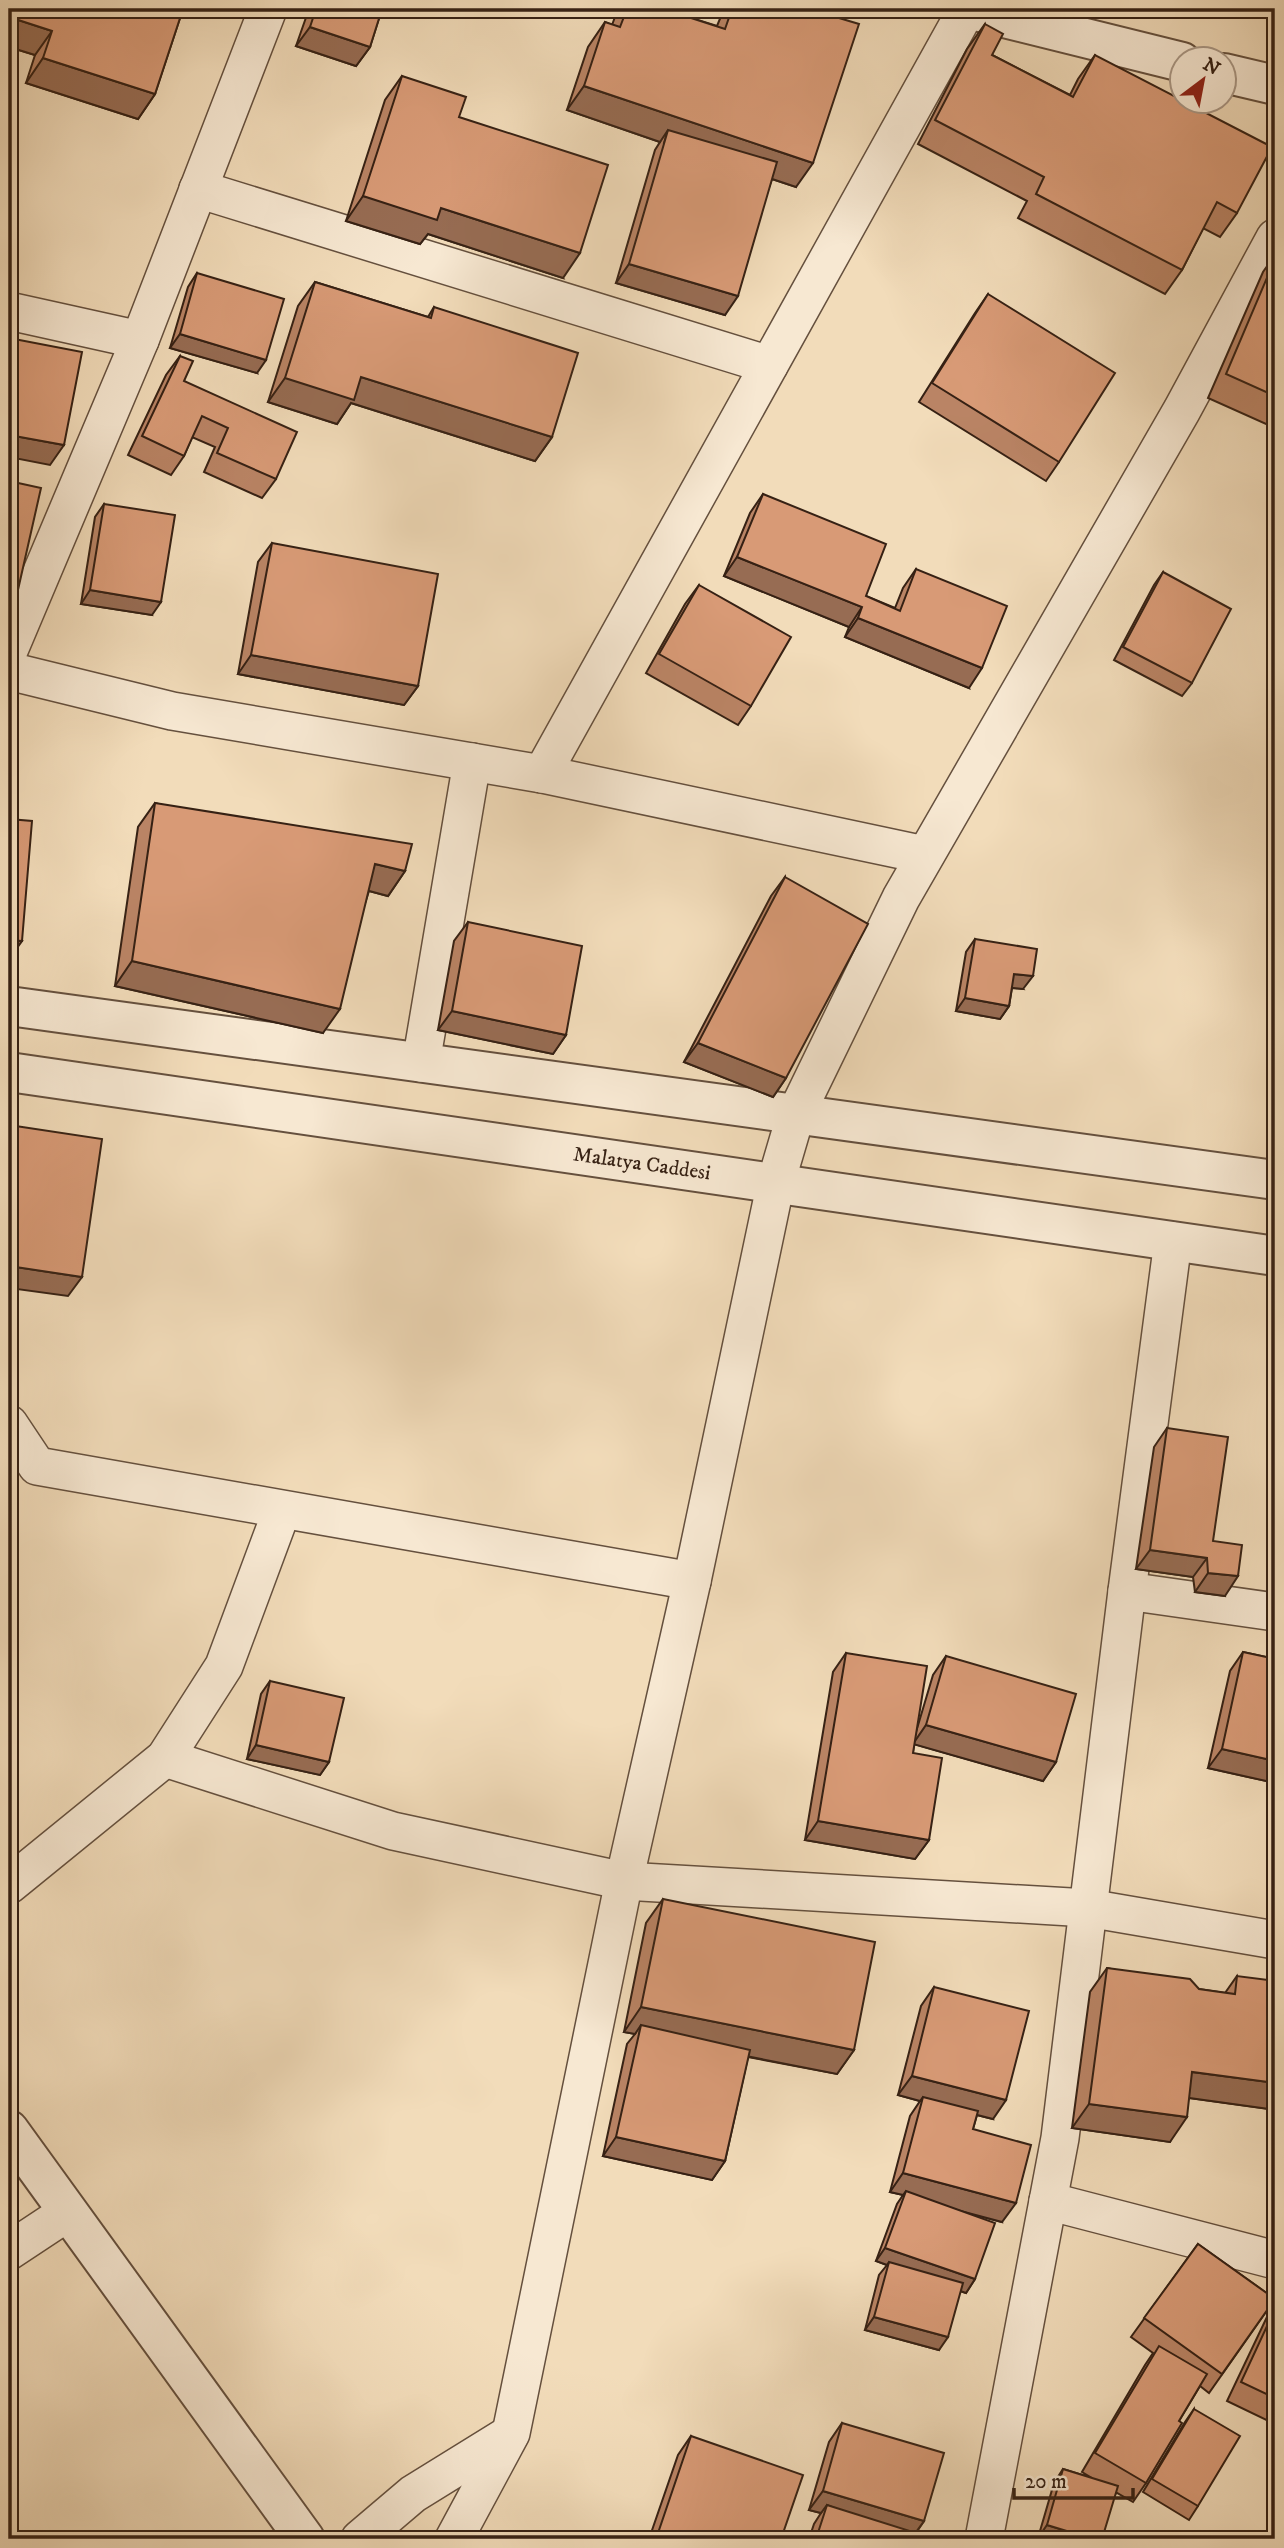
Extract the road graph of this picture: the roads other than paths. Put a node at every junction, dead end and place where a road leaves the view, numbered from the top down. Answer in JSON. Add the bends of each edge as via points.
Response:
{"nodes":[{"id":1,"x":268,"y":9,"type":"edge"},
{"id":2,"x":967,"y":9,"type":"edge"},
{"id":3,"x":1168,"y":59,"type":"edge"},
{"id":4,"x":1238,"y":76,"type":"edge"},
{"id":5,"x":1275,"y":85,"type":"edge"},
{"id":6,"x":198,"y":189,"type":"junction"},
{"id":7,"x":1275,"y":239,"type":"edge"},
{"id":8,"x":9,"y":311,"type":"edge"},
{"id":9,"x":140,"y":341,"type":"junction"},
{"id":10,"x":769,"y":365,"type":"junction"},
{"id":11,"x":9,"y":650,"type":"edge"},
{"id":12,"x":9,"y":671,"type":"edge"},
{"id":13,"x":472,"y":762,"type":"junction"},
{"id":14,"x":542,"y":774,"type":"junction"},
{"id":15,"x":925,"y":855,"type":"junction"},
{"id":16,"x":9,"y":1006,"type":"edge"},
{"id":17,"x":421,"y":1063,"type":"junction"},
{"id":18,"x":9,"y":1072,"type":"edge"},
{"id":19,"x":796,"y":1114,"type":"junction"},
{"id":20,"x":1275,"y":1180,"type":"edge"},
{"id":21,"x":776,"y":1182,"type":"junction"},
{"id":22,"x":1173,"y":1241,"type":"junction"},
{"id":23,"x":1275,"y":1256,"type":"edge"},
{"id":24,"x":9,"y":1424,"type":"edge"},
{"id":25,"x":282,"y":1510,"type":"junction"},
{"id":26,"x":692,"y":1581,"type":"junction"},
{"id":27,"x":1127,"y":1591,"type":"junction"},
{"id":28,"x":1275,"y":1612,"type":"edge"},
{"id":29,"x":165,"y":1758,"type":"junction"},
{"id":30,"x":624,"y":1881,"type":"junction"},
{"id":31,"x":9,"y":1885,"type":"edge"},
{"id":32,"x":1088,"y":1908,"type":"junction"},
{"id":33,"x":1275,"y":1940,"type":"edge"},
{"id":34,"x":9,"y":2130,"type":"edge"},
{"id":35,"x":1048,"y":2201,"type":"junction"},
{"id":36,"x":68,"y":2212,"type":"junction"},
{"id":37,"x":9,"y":2251,"type":"edge"},
{"id":38,"x":1275,"y":2260,"type":"edge"},
{"id":39,"x":511,"y":2433,"type":"junction"},
{"id":40,"x":413,"y":2494,"type":"junction"},
{"id":41,"x":457,"y":2538,"type":"edge"},
{"id":42,"x":305,"y":2539,"type":"edge"},
{"id":43,"x":360,"y":2539,"type":"edge"},
{"id":44,"x":984,"y":2539,"type":"edge"}],
"edges":[{"from":1,"to":6,"type":"street"},
{"from":2,"to":3,"type":"street"},
{"from":2,"to":10,"type":"street"},
{"from":4,"to":5,"type":"street"},
{"from":6,"to":9,"type":"street"},
{"from":6,"to":10,"type":"street"},
{"from":7,"to":15,"type":"street","via":[[1182,410]]},
{"from":8,"to":9,"type":"street"},
{"from":9,"to":11,"type":"street"},
{"from":10,"to":14,"type":"street"},
{"from":12,"to":13,"type":"street","via":[[172,711]]},
{"from":13,"to":14,"type":"street"},
{"from":13,"to":17,"type":"street"},
{"from":14,"to":15,"type":"street"},
{"from":15,"to":19,"type":"street"},
{"from":16,"to":17,"type":"street"},
{"from":17,"to":19,"type":"street"},
{"from":18,"to":21,"type":"street","name":"Malatya Caddesi"},
{"from":19,"to":20,"type":"street"},
{"from":19,"to":21,"type":"street"},
{"from":21,"to":22,"type":"street","name":"Malatya Caddesi"},
{"from":21,"to":26,"type":"street"},
{"from":22,"to":23,"type":"street","name":"Malatya Caddesi"},
{"from":22,"to":27,"type":"street"},
{"from":24,"to":25,"type":"street","via":[[37,1466]]},
{"from":25,"to":26,"type":"street"},
{"from":25,"to":29,"type":"street","via":[[224,1666]]},
{"from":26,"to":30,"type":"street"},
{"from":27,"to":28,"type":"street"},
{"from":27,"to":32,"type":"street"},
{"from":29,"to":30,"type":"street","via":[[393,1831]]},
{"from":29,"to":31,"type":"street"},
{"from":30,"to":32,"type":"street"},
{"from":30,"to":39,"type":"street"},
{"from":32,"to":33,"type":"street"},
{"from":32,"to":35,"type":"street"},
{"from":34,"to":36,"type":"street"},
{"from":35,"to":38,"type":"street"},
{"from":35,"to":44,"type":"street"},
{"from":36,"to":37,"type":"street"},
{"from":36,"to":42,"type":"street"},
{"from":39,"to":40,"type":"street"},
{"from":39,"to":41,"type":"street"},
{"from":40,"to":41,"type":"street"},
{"from":40,"to":43,"type":"street"}]}
